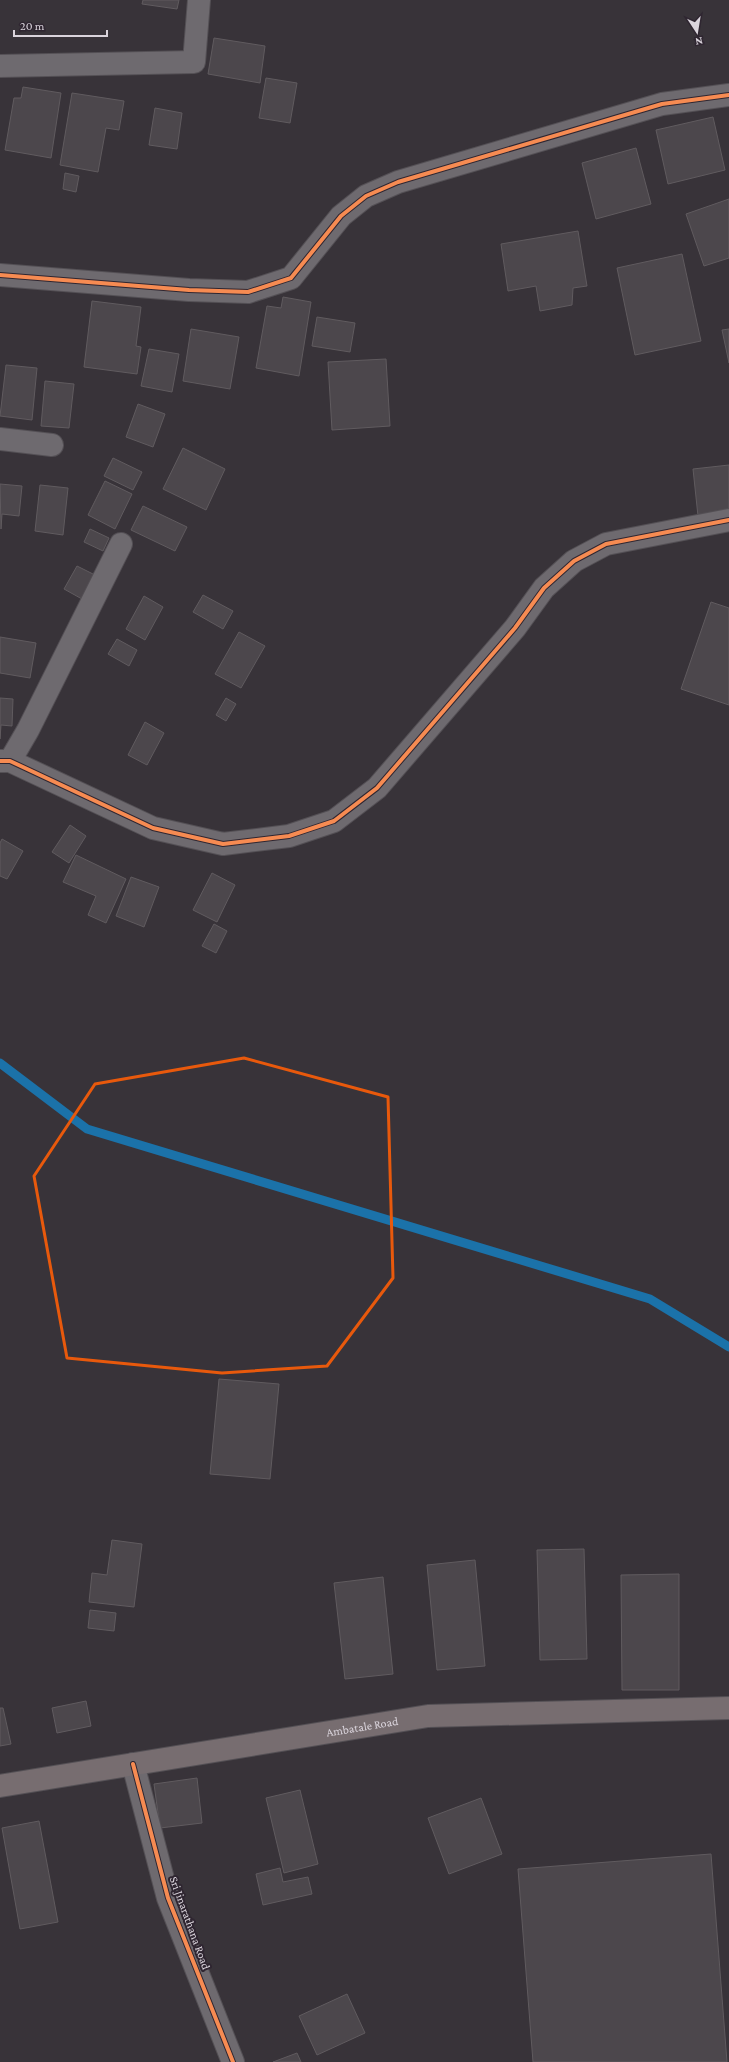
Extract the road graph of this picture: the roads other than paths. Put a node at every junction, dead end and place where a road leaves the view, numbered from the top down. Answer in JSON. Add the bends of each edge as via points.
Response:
{"nodes":[{"id":1,"x":200,"y":0,"type":"edge"},
{"id":2,"x":0,"y":66,"type":"edge"},
{"id":3,"x":729,"y":95,"type":"edge"},
{"id":4,"x":0,"y":275,"type":"edge"},
{"id":5,"x":0,"y":439,"type":"edge"},
{"id":6,"x":52,"y":445,"type":"dead end"},
{"id":7,"x":729,"y":520,"type":"edge"},
{"id":8,"x":121,"y":544,"type":"dead end"},
{"id":9,"x":5,"y":761,"type":"edge"},
{"id":10,"x":729,"y":1708,"type":"edge"},
{"id":11,"x":133,"y":1764,"type":"junction"},
{"id":12,"x":0,"y":1786,"type":"edge"},
{"id":13,"x":233,"y":2062,"type":"edge"}],
"edges":[{"from":1,"to":2,"type":"street","via":[[194,62]]},
{"from":3,"to":4,"type":"street","via":[[662,104],[398,182],[366,196],[341,216],[291,278],[248,292]]},
{"from":5,"to":6,"type":"street"},
{"from":7,"to":9,"type":"street","via":[[606,544],[574,561],[544,588],[515,628],[377,788],[334,821],[289,836],[223,844],[153,828]]},
{"from":8,"to":9,"type":"street","via":[[28,730]]},
{"from":10,"to":11,"type":"main road","name":"Ambatale Road","via":[[428,1716]]},
{"from":11,"to":12,"type":"main road","name":"Ambatale Road"},
{"from":11,"to":13,"type":"street","name":"Sri Jinarathana Road","via":[[168,1898]]}]}
